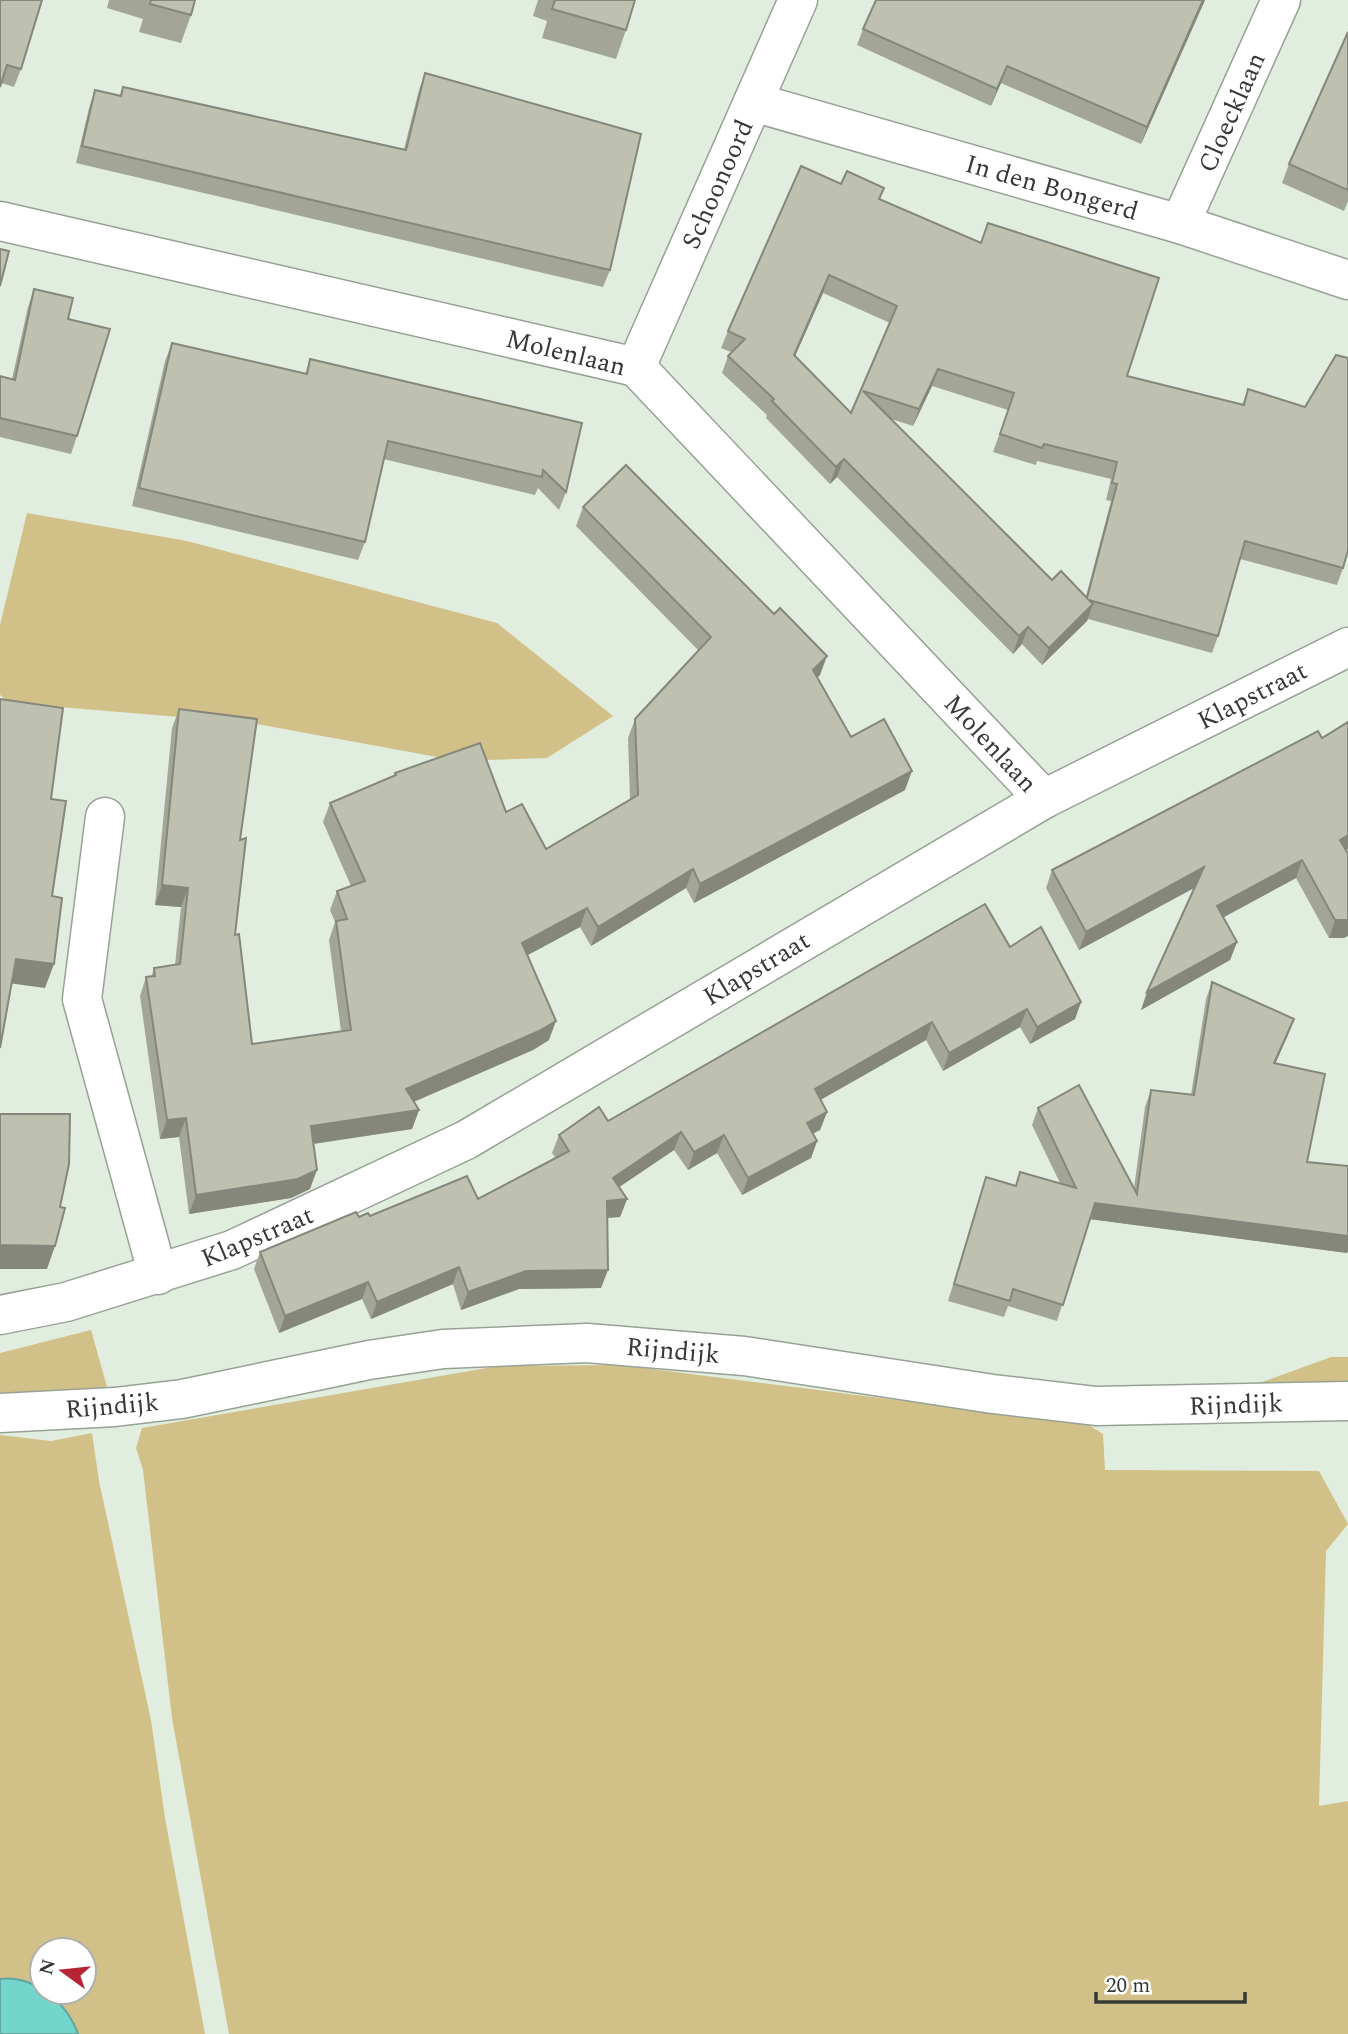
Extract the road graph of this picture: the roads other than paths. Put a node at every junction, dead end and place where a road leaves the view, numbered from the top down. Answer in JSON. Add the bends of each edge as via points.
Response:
{"nodes":[{"id":1,"x":798,"y":0,"type":"edge"},
{"id":2,"x":1281,"y":0,"type":"edge"},
{"id":3,"x":753,"y":102,"type":"junction"},
{"id":4,"x":0,"y":220,"type":"edge"},
{"id":5,"x":1180,"y":224,"type":"junction"},
{"id":6,"x":1348,"y":279,"type":"edge"},
{"id":7,"x":636,"y":367,"type":"junction"},
{"id":8,"x":1348,"y":646,"type":"edge"},
{"id":9,"x":1044,"y":799,"type":"junction"},
{"id":10,"x":105,"y":817,"type":"dead end"},
{"id":11,"x":158,"y":1275,"type":"junction"},
{"id":12,"x":0,"y":1315,"type":"edge"},
{"id":13,"x":1348,"y":1401,"type":"edge"},
{"id":14,"x":0,"y":1413,"type":"edge"}],
"edges":[{"from":1,"to":3,"type":"street","name":"Schoonoord"},
{"from":2,"to":5,"type":"street","name":"Cloecklaan"},
{"from":3,"to":5,"type":"street","name":"In den Bongerd"},
{"from":3,"to":7,"type":"street","name":"Schoonoord"},
{"from":4,"to":7,"type":"street","name":"Molenlaan"},
{"from":5,"to":6,"type":"street","name":"In den Bongerd"},
{"from":7,"to":9,"type":"street","name":"Molenlaan"},
{"from":8,"to":9,"type":"street","name":"Klapstraat"},
{"from":9,"to":11,"type":"street","name":"Klapstraat","via":[[466,1140],[232,1250]]},
{"from":10,"to":11,"type":"street","via":[[82,999]]},
{"from":11,"to":12,"type":"street","name":"Klapstraat"},
{"from":13,"to":14,"type":"street","name":"Rijndijk","via":[[1096,1406],[744,1356],[587,1343],[443,1349],[182,1399]]}]}
